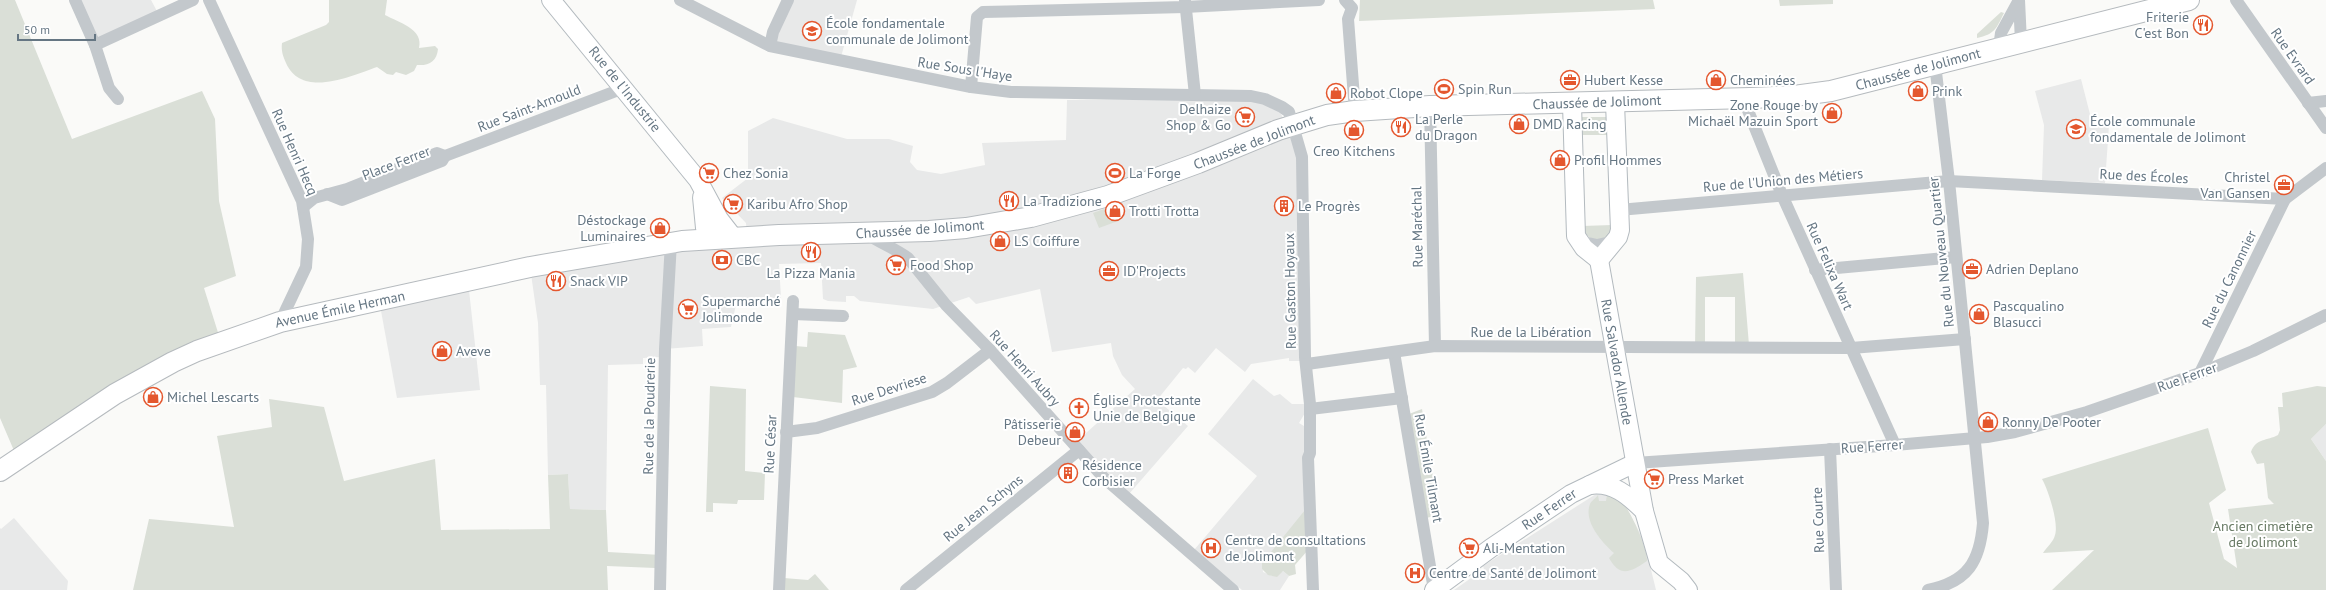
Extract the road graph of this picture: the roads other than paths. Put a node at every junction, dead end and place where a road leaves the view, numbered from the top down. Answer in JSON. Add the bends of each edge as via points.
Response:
{"nodes":[{"id":1,"x":75,"y":0,"type":"edge"},
{"id":2,"x":194,"y":0,"type":"edge"},
{"id":3,"x":209,"y":0,"type":"edge"},
{"id":4,"x":551,"y":0,"type":"edge"},
{"id":5,"x":680,"y":0,"type":"edge"},
{"id":6,"x":788,"y":0,"type":"edge"},
{"id":7,"x":1319,"y":0,"type":"edge"},
{"id":8,"x":1345,"y":0,"type":"edge"},
{"id":9,"x":2189,"y":0,"type":"edge"},
{"id":10,"x":2236,"y":0,"type":"edge"},
{"id":11,"x":1185,"y":4,"type":"edge"},
{"id":12,"x":2021,"y":42,"type":"junction"},
{"id":13,"x":95,"y":45,"type":"junction"},
{"id":14,"x":770,"y":46,"type":"junction"},
{"id":15,"x":1999,"y":47,"type":"junction"},
{"id":16,"x":1935,"y":64,"type":"junction"},
{"id":17,"x":971,"y":87,"type":"junction"},
{"id":18,"x":624,"y":88,"type":"junction"},
{"id":19,"x":1195,"y":95,"type":"junction"},
{"id":20,"x":1743,"y":98,"type":"junction"},
{"id":21,"x":118,"y":100,"type":"dead end"},
{"id":22,"x":2326,"y":101,"type":"edge"},
{"id":23,"x":1615,"y":103,"type":"junction"},
{"id":24,"x":2308,"y":103,"type":"junction"},
{"id":25,"x":1572,"y":104,"type":"junction"},
{"id":26,"x":1430,"y":106,"type":"junction"},
{"id":27,"x":1355,"y":111,"type":"junction"},
{"id":28,"x":1294,"y":125,"type":"junction"},
{"id":29,"x":2326,"y":128,"type":"edge"},
{"id":30,"x":445,"y":156,"type":"joint"},
{"id":31,"x":2326,"y":168,"type":"edge"},
{"id":32,"x":1950,"y":181,"type":"junction"},
{"id":33,"x":700,"y":186,"type":"junction"},
{"id":34,"x":299,"y":194,"type":"junction"},
{"id":35,"x":1782,"y":195,"type":"junction"},
{"id":36,"x":314,"y":198,"type":"junction"},
{"id":37,"x":2285,"y":198,"type":"junction"},
{"id":38,"x":303,"y":207,"type":"junction"},
{"id":39,"x":1619,"y":210,"type":"junction"},
{"id":40,"x":866,"y":233,"type":"junction"},
{"id":41,"x":733,"y":237,"type":"junction"},
{"id":42,"x":714,"y":238,"type":"junction"},
{"id":43,"x":676,"y":241,"type":"junction"},
{"id":44,"x":1579,"y":241,"type":"junction"},
{"id":45,"x":1615,"y":242,"type":"junction"},
{"id":46,"x":1956,"y":257,"type":"junction"},
{"id":47,"x":1599,"y":260,"type":"junction"},
{"id":48,"x":1815,"y":270,"type":"junction"},
{"id":49,"x":793,"y":300,"type":"dead end"},
{"id":50,"x":793,"y":314,"type":"junction"},
{"id":51,"x":2326,"y":315,"type":"edge"},
{"id":52,"x":843,"y":316,"type":"dead end"},
{"id":53,"x":280,"y":322,"type":"junction"},
{"id":54,"x":1965,"y":339,"type":"junction"},
{"id":55,"x":1435,"y":346,"type":"junction"},
{"id":56,"x":1614,"y":348,"type":"junction"},
{"id":57,"x":1852,"y":348,"type":"junction"},
{"id":58,"x":990,"y":350,"type":"junction"},
{"id":59,"x":1394,"y":352,"type":"junction"},
{"id":60,"x":1307,"y":364,"type":"junction"},
{"id":61,"x":2200,"y":373,"type":"junction"},
{"id":62,"x":1402,"y":398,"type":"junction"},
{"id":63,"x":1310,"y":409,"type":"junction"},
{"id":64,"x":77,"y":419,"type":"junction"},
{"id":65,"x":786,"y":432,"type":"junction"},
{"id":66,"x":1976,"y":437,"type":"junction"},
{"id":67,"x":1895,"y":445,"type":"junction"},
{"id":68,"x":1830,"y":449,"type":"junction"},
{"id":69,"x":1079,"y":450,"type":"junction"},
{"id":70,"x":0,"y":463,"type":"edge"},
{"id":71,"x":1635,"y":463,"type":"junction"},
{"id":72,"x":0,"y":470,"type":"edge"},
{"id":73,"x":1585,"y":486,"type":"junction"},
{"id":74,"x":1644,"y":511,"type":"junction"},
{"id":75,"x":660,"y":590,"type":"edge"},
{"id":76,"x":779,"y":590,"type":"edge"},
{"id":77,"x":906,"y":590,"type":"edge"},
{"id":78,"x":1233,"y":590,"type":"edge"},
{"id":79,"x":1313,"y":590,"type":"edge"},
{"id":80,"x":1434,"y":590,"type":"edge"},
{"id":81,"x":1688,"y":590,"type":"edge"},
{"id":82,"x":1836,"y":590,"type":"edge"},
{"id":83,"x":1928,"y":590,"type":"edge"}],
"edges":[{"from":1,"to":13,"type":"street"},
{"from":2,"to":13,"type":"street"},
{"from":3,"to":34,"type":"street","name":"Rue Henri Hecq"},
{"from":4,"to":18,"type":"street","name":"Rue de l'Industrie"},
{"from":5,"to":14,"type":"street","name":"Rue Sous l'Haye"},
{"from":6,"to":14,"type":"street"},
{"from":7,"to":11,"type":"street"},
{"from":8,"to":27,"type":"street","via":[[1352,8],[1348,19]]},
{"from":9,"to":12,"type":"main road","name":"Chaussée de Jolimont"},
{"from":10,"to":24,"type":"street","name":"Rue Evrard"},
{"from":11,"to":17,"type":"street","via":[[979,14],[976,17]]},
{"from":11,"to":19,"type":"street"},
{"from":12,"to":15,"type":"main road","name":"Chaussée de Jolimont"},
{"from":12,"to":15,"type":"street","via":[[2019,0],[2001,33]]},
{"from":13,"to":21,"type":"street","via":[[109,88]]},
{"from":14,"to":17,"type":"street","name":"Rue Sous l'Haye"},
{"from":15,"to":16,"type":"main road","name":"Chaussée de Jolimont"},
{"from":16,"to":20,"type":"main road","name":"Chaussée de Jolimont","via":[[1831,91],[1794,96]]},
{"from":16,"to":32,"type":"street","name":"Rue du Nouveau Quartier"},
{"from":17,"to":19,"type":"street","name":"Rue Sous l'Haye","via":[[1011,92]]},
{"from":18,"to":30,"type":"street","name":"Rue Saint-Arnould"},
{"from":18,"to":33,"type":"street","name":"Rue de l'Industrie"},
{"from":19,"to":28,"type":"street","name":"Rue Sous l'Haye","via":[[1252,96],[1265,99],[1289,112]]},
{"from":20,"to":23,"type":"main road","name":"Chaussée de Jolimont"},
{"from":20,"to":35,"type":"street","name":"Rue Felixa Wart"},
{"from":22,"to":24,"type":"street"},
{"from":23,"to":25,"type":"main road","name":"Chaussée de Jolimont"},
{"from":23,"to":39,"type":"street"},
{"from":24,"to":29,"type":"street","name":"Rue Evrard"},
{"from":25,"to":26,"type":"main road","name":"Chaussée de Jolimont"},
{"from":25,"to":44,"type":"street","via":[[1575,220],[1576,236]]},
{"from":26,"to":27,"type":"main road","name":"Chaussée de Jolimont"},
{"from":26,"to":55,"type":"street","name":"Rue Maréchal"},
{"from":27,"to":28,"type":"main road","name":"Chaussée de Jolimont","via":[[1327,115]]},
{"from":28,"to":40,"type":"main road","name":"Chaussée de Jolimont","via":[[1138,185],[1057,210],[966,228]]},
{"from":28,"to":60,"type":"street","name":"Rue Gaston Hoyaux","via":[[1302,157]]},
{"from":30,"to":36,"type":"street","name":"Place Ferrer","via":[[442,161],[342,200],[327,194]]},
{"from":31,"to":37,"type":"street"},
{"from":32,"to":35,"type":"street","name":"Rue de l'Union des Métiers"},
{"from":32,"to":37,"type":"street","name":"Rue des Écoles"},
{"from":32,"to":46,"type":"street","name":"Rue du Nouveau Quartier"},
{"from":33,"to":41,"type":"street","name":"Rue de l'Industrie"},
{"from":33,"to":42,"type":"street","via":[[705,228]]},
{"from":33,"to":43,"type":"street","via":[[699,214],[693,228]]},
{"from":34,"to":36,"type":"street"},
{"from":34,"to":38,"type":"street","name":"Rue Henri Hecq"},
{"from":35,"to":39,"type":"street","name":"Rue de l'Union des Métiers"},
{"from":35,"to":48,"type":"street","name":"Rue Felixa Wart"},
{"from":36,"to":38,"type":"street"},
{"from":37,"to":61,"type":"street","name":"Rue du Canonnier"},
{"from":38,"to":53,"type":"street","name":"Rue Henri Hecq","via":[[308,239],[306,267]]},
{"from":39,"to":45,"type":"street","via":[[1620,230]]},
{"from":40,"to":41,"type":"main road","name":"Chaussée de Jolimont"},
{"from":40,"to":58,"type":"street","name":"Rue Henri Aubry","via":[[908,258],[946,305]]},
{"from":41,"to":42,"type":"main road","name":"Avenue Émile Herman"},
{"from":42,"to":43,"type":"main road","name":"Avenue Émile Herman"},
{"from":43,"to":53,"type":"main road","name":"Avenue Émile Herman","via":[[530,267]]},
{"from":43,"to":75,"type":"street","name":"Rue de la Poudrerie","via":[[665,349]]},
{"from":44,"to":45,"type":"street","via":[[1597,245]]},
{"from":44,"to":47,"type":"street"},
{"from":45,"to":47,"type":"street"},
{"from":46,"to":48,"type":"street"},
{"from":46,"to":54,"type":"street","name":"Rue du Nouveau Quartier"},
{"from":47,"to":56,"type":"street","name":"Rue Salvador Allende"},
{"from":48,"to":57,"type":"street","name":"Rue Felixa Wart"},
{"from":49,"to":50,"type":"street","name":"Rue César"},
{"from":50,"to":52,"type":"street"},
{"from":50,"to":65,"type":"street","name":"Rue César"},
{"from":51,"to":61,"type":"street","name":"Rue Ferrer","via":[[2253,351]]},
{"from":53,"to":64,"type":"main road","name":"Avenue Émile Herman","via":[[226,340],[173,362]]},
{"from":54,"to":57,"type":"street","name":"Rue de la Libération"},
{"from":54,"to":66,"type":"street","name":"Rue du Nouveau Quartier"},
{"from":55,"to":56,"type":"street","name":"Rue de la Libération"},
{"from":55,"to":59,"type":"street","name":"Rue de la Libération"},
{"from":56,"to":57,"type":"street","name":"Rue de la Libération"},
{"from":56,"to":71,"type":"street","name":"Rue Salvador Allende"},
{"from":57,"to":67,"type":"street","name":"Rue Felixa Wart"},
{"from":58,"to":65,"type":"street","name":"Rue Devriese","via":[[932,392],[817,428]]},
{"from":58,"to":69,"type":"street","name":"Rue Henri Aubry"},
{"from":59,"to":60,"type":"street","name":"Rue de la Libération"},
{"from":59,"to":62,"type":"street","name":"Rue Émile Tilmant"},
{"from":60,"to":63,"type":"street","name":"Rue Gaston Hoyaux"},
{"from":61,"to":66,"type":"street","name":"Rue Ferrer","via":[[2087,412],[2014,432],[1987,438]]},
{"from":62,"to":63,"type":"street"},
{"from":62,"to":80,"type":"street","name":"Rue Émile Tilmant"},
{"from":63,"to":79,"type":"street","name":"Rue Gaston Hoyaux","via":[[1308,458]]},
{"from":64,"to":70,"type":"street","via":[[48,431]]},
{"from":64,"to":72,"type":"main road","name":"Avenue Émile Herman"},
{"from":65,"to":76,"type":"street","name":"Rue César"},
{"from":66,"to":67,"type":"street","name":"Rue Ferrer"},
{"from":66,"to":83,"type":"street","name":"Rue du Nouveau Quartier","via":[[1983,523],[1978,554],[1964,574],[1941,587]]},
{"from":67,"to":68,"type":"street","name":"Rue Ferrer"},
{"from":68,"to":71,"type":"street","name":"Rue Ferrer"},
{"from":68,"to":82,"type":"street","name":"Rue Courte"},
{"from":69,"to":77,"type":"street","name":"Rue Jean Schyns"},
{"from":69,"to":78,"type":"street","name":"Rue Henri Aubry","via":[[1104,478]]},
{"from":71,"to":73,"type":"street","name":"Rue Ferrer"},
{"from":71,"to":74,"type":"street","name":"Rue Salvador Allende"},
{"from":73,"to":74,"type":"street","via":[[1609,485],[1626,494]]},
{"from":73,"to":80,"type":"street","name":"Rue Ferrer","via":[[1491,548]]},
{"from":74,"to":81,"type":"street","name":"Rue Salvador Allende","via":[[1659,563]]}]}
